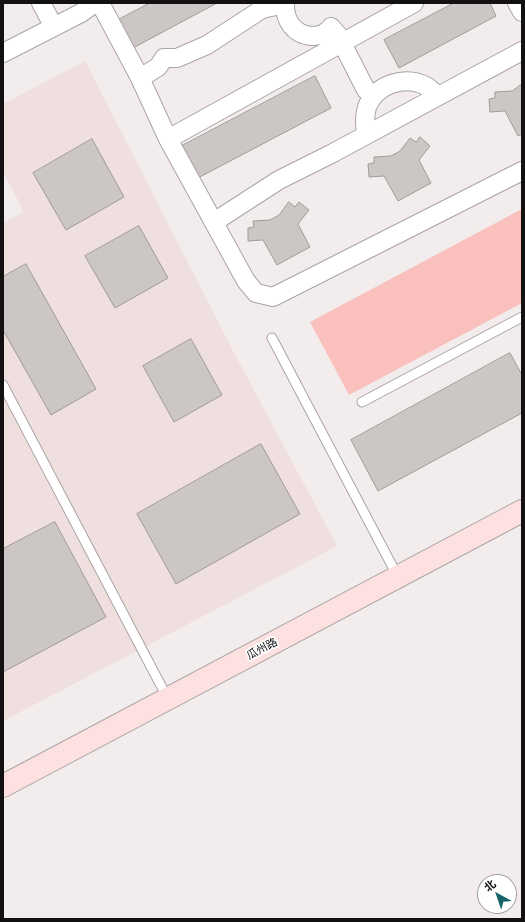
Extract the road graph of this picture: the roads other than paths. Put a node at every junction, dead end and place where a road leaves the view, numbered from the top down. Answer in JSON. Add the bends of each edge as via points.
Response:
{"nodes":[{"id":1,"x":41,"y":3,"type":"edge"},
{"id":2,"x":95,"y":3,"type":"edge"},
{"id":3,"x":100,"y":3,"type":"edge"},
{"id":4,"x":414,"y":3,"type":"edge"},
{"id":5,"x":517,"y":3,"type":"edge"},
{"id":6,"x":285,"y":4,"type":"edge"},
{"id":7,"x":522,"y":12,"type":"edge"},
{"id":8,"x":54,"y":27,"type":"junction"},
{"id":9,"x":342,"y":43,"type":"junction"},
{"id":10,"x":522,"y":51,"type":"edge"},
{"id":11,"x":3,"y":53,"type":"edge"},
{"id":12,"x":140,"y":78,"type":"junction"},
{"id":13,"x":375,"y":95,"type":"junction"},
{"id":14,"x":438,"y":96,"type":"junction"},
{"id":15,"x":366,"y":135,"type":"junction"},
{"id":16,"x":168,"y":139,"type":"junction"},
{"id":17,"x":522,"y":171,"type":"edge"},
{"id":18,"x":214,"y":222,"type":"junction"},
{"id":19,"x":522,"y":317,"type":"edge"},
{"id":20,"x":272,"y":338,"type":"dead end"},
{"id":21,"x":3,"y":385,"type":"edge"},
{"id":22,"x":362,"y":402,"type":"dead end"},
{"id":23,"x":522,"y":511,"type":"edge"},
{"id":24,"x":398,"y":577,"type":"junction"},
{"id":25,"x":168,"y":699,"type":"junction"},
{"id":26,"x":3,"y":786,"type":"edge"}],
"edges":[{"from":1,"to":8,"type":"street"},
{"from":2,"to":8,"type":"street"},
{"from":3,"to":12,"type":"street"},
{"from":4,"to":9,"type":"street"},
{"from":5,"to":7,"type":"street"},
{"from":6,"to":9,"type":"street","via":[[286,18],[297,32],[319,36],[331,27]]},
{"from":6,"to":12,"type":"street","via":[[262,9],[207,45],[176,58],[164,58],[158,67]]},
{"from":8,"to":11,"type":"street"},
{"from":9,"to":13,"type":"street","via":[[366,90]]},
{"from":9,"to":16,"type":"street"},
{"from":10,"to":14,"type":"street"},
{"from":12,"to":16,"type":"street"},
{"from":13,"to":14,"type":"street","via":[[386,86],[400,81],[414,82],[427,87]]},
{"from":13,"to":15,"type":"street","via":[[367,107],[364,121]]},
{"from":14,"to":15,"type":"street"},
{"from":15,"to":18,"type":"street","via":[[279,180]]},
{"from":16,"to":18,"type":"street"},
{"from":17,"to":18,"type":"street","via":[[273,297],[256,293],[246,282]]},
{"from":19,"to":22,"type":"lane"},
{"from":20,"to":24,"type":"lane"},
{"from":21,"to":25,"type":"lane","via":[[144,649]]},
{"from":23,"to":24,"type":"street","name":"瓜州路"},
{"from":24,"to":25,"type":"street","name":"瓜州路"},
{"from":25,"to":26,"type":"street","name":"瓜州路"}]}
